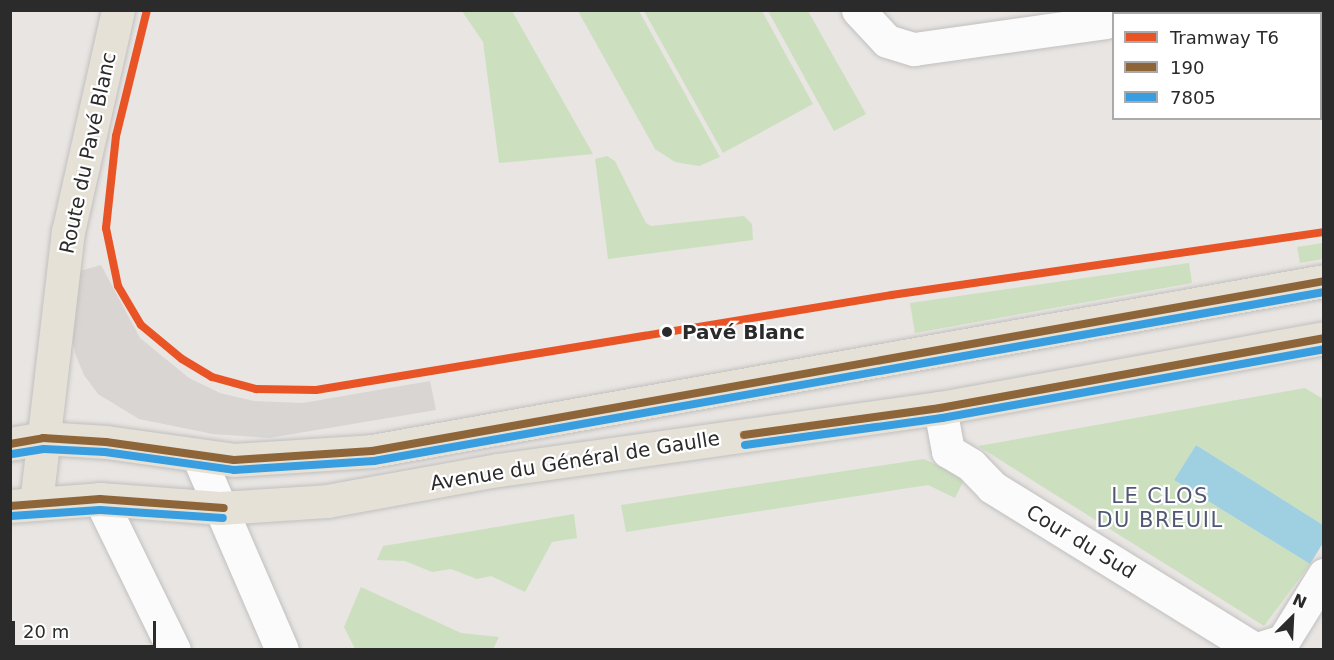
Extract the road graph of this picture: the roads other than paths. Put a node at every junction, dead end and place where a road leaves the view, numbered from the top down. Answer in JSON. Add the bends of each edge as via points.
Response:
{"nodes":[{"id":1,"x":118,"y":10,"type":"edge"},
{"id":2,"x":858,"y":10,"type":"edge"},
{"id":3,"x":1112,"y":18,"type":"edge"},
{"id":4,"x":1323,"y":281,"type":"edge"},
{"id":5,"x":1323,"y":338,"type":"edge"},
{"id":6,"x":940,"y":408,"type":"junction"},
{"id":7,"x":44,"y":438,"type":"junction"},
{"id":8,"x":10,"y":444,"type":"edge"},
{"id":9,"x":198,"y":456,"type":"junction"},
{"id":10,"x":100,"y":499,"type":"junction"},
{"id":11,"x":23,"y":505,"type":"edge"},
{"id":12,"x":220,"y":508,"type":"junction"},
{"id":13,"x":1323,"y":575,"type":"edge"},
{"id":14,"x":1257,"y":649,"type":"edge"},
{"id":15,"x":174,"y":650,"type":"edge"},
{"id":16,"x":282,"y":650,"type":"edge"}],
"edges":[{"from":1,"to":7,"type":"main road","name":"Route du Pavé Blanc","via":[[68,232]]},
{"from":2,"to":3,"type":"street","via":[[887,41],[914,49],[1105,22]]},
{"from":4,"to":9,"type":"main road","via":[[372,451],[234,460]]},
{"from":5,"to":6,"type":"main road","name":"Avenue du Général de Gaulle"},
{"from":6,"to":12,"type":"main road","name":"Avenue du Général de Gaulle","via":[[498,470],[327,501]]},
{"from":6,"to":14,"type":"street","name":"Cour du Sud","via":[[948,451],[971,465],[992,487]]},
{"from":7,"to":8,"type":"main road"},
{"from":7,"to":9,"type":"main road"},
{"from":7,"to":11,"type":"main road","name":"Avenue du Général de Gaulle"},
{"from":9,"to":12,"type":"street"},
{"from":10,"to":11,"type":"main road","name":"Avenue du Général de Gaulle"},
{"from":10,"to":12,"type":"main road","name":"Avenue du Général de Gaulle"},
{"from":10,"to":15,"type":"street"},
{"from":12,"to":16,"type":"street"},
{"from":13,"to":14,"type":"street","via":[[1283,641]]}]}
